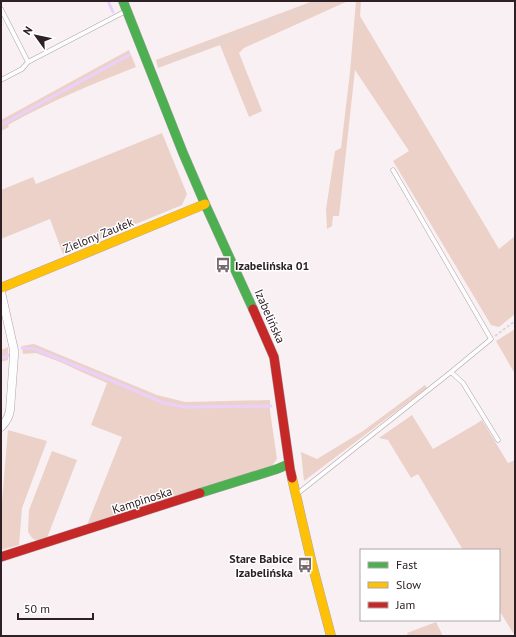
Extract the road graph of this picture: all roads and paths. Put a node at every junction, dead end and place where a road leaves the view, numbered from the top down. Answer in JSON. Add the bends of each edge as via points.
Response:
{"nodes":[{"id":1,"x":123,"y":1,"type":"edge"},
{"id":2,"x":326,"y":1,"type":"edge"},
{"id":3,"x":1,"y":8,"type":"edge"},
{"id":4,"x":126,"y":10,"type":"junction"},
{"id":5,"x":28,"y":62,"type":"junction"},
{"id":6,"x":150,"y":68,"type":"junction"},
{"id":7,"x":1,"y":80,"type":"edge"},
{"id":8,"x":393,"y":170,"type":"dead end"},
{"id":9,"x":205,"y":204,"type":"junction"},
{"id":10,"x":1,"y":288,"type":"edge"},
{"id":11,"x":1,"y":292,"type":"edge"},
{"id":12,"x":515,"y":321,"type":"edge"},
{"id":13,"x":491,"y":339,"type":"junction"},
{"id":14,"x":451,"y":372,"type":"junction"},
{"id":15,"x":1,"y":427,"type":"edge"},
{"id":16,"x":498,"y":440,"type":"dead end"},
{"id":17,"x":290,"y":464,"type":"junction"},
{"id":18,"x":296,"y":494,"type":"junction"},
{"id":19,"x":1,"y":557,"type":"edge"},
{"id":20,"x":331,"y":636,"type":"edge"}],
"edges":[{"from":1,"to":4,"type":"street","name":"Izabelińska"},
{"from":2,"to":6,"type":"path"},
{"from":3,"to":5,"type":"lane"},
{"from":4,"to":5,"type":"lane"},
{"from":4,"to":6,"type":"street","name":"Izabelińska"},
{"from":5,"to":7,"type":"lane","via":[[22,69]]},
{"from":6,"to":9,"type":"street","name":"Izabelińska"},
{"from":8,"to":13,"type":"lane"},
{"from":9,"to":10,"type":"street","name":"Zielony Zaułek"},
{"from":9,"to":17,"type":"street","name":"Izabelińska","via":[[274,357]]},
{"from":11,"to":15,"type":"street","via":[[14,356],[9,416]]},
{"from":12,"to":13,"type":"path"},
{"from":13,"to":14,"type":"lane"},
{"from":14,"to":16,"type":"lane","via":[[463,382]]},
{"from":14,"to":18,"type":"lane"},
{"from":17,"to":18,"type":"street","name":"Izabelińska"},
{"from":17,"to":19,"type":"street","name":"Kampinoska"},
{"from":18,"to":20,"type":"street","name":"Izabelińska"}]}
